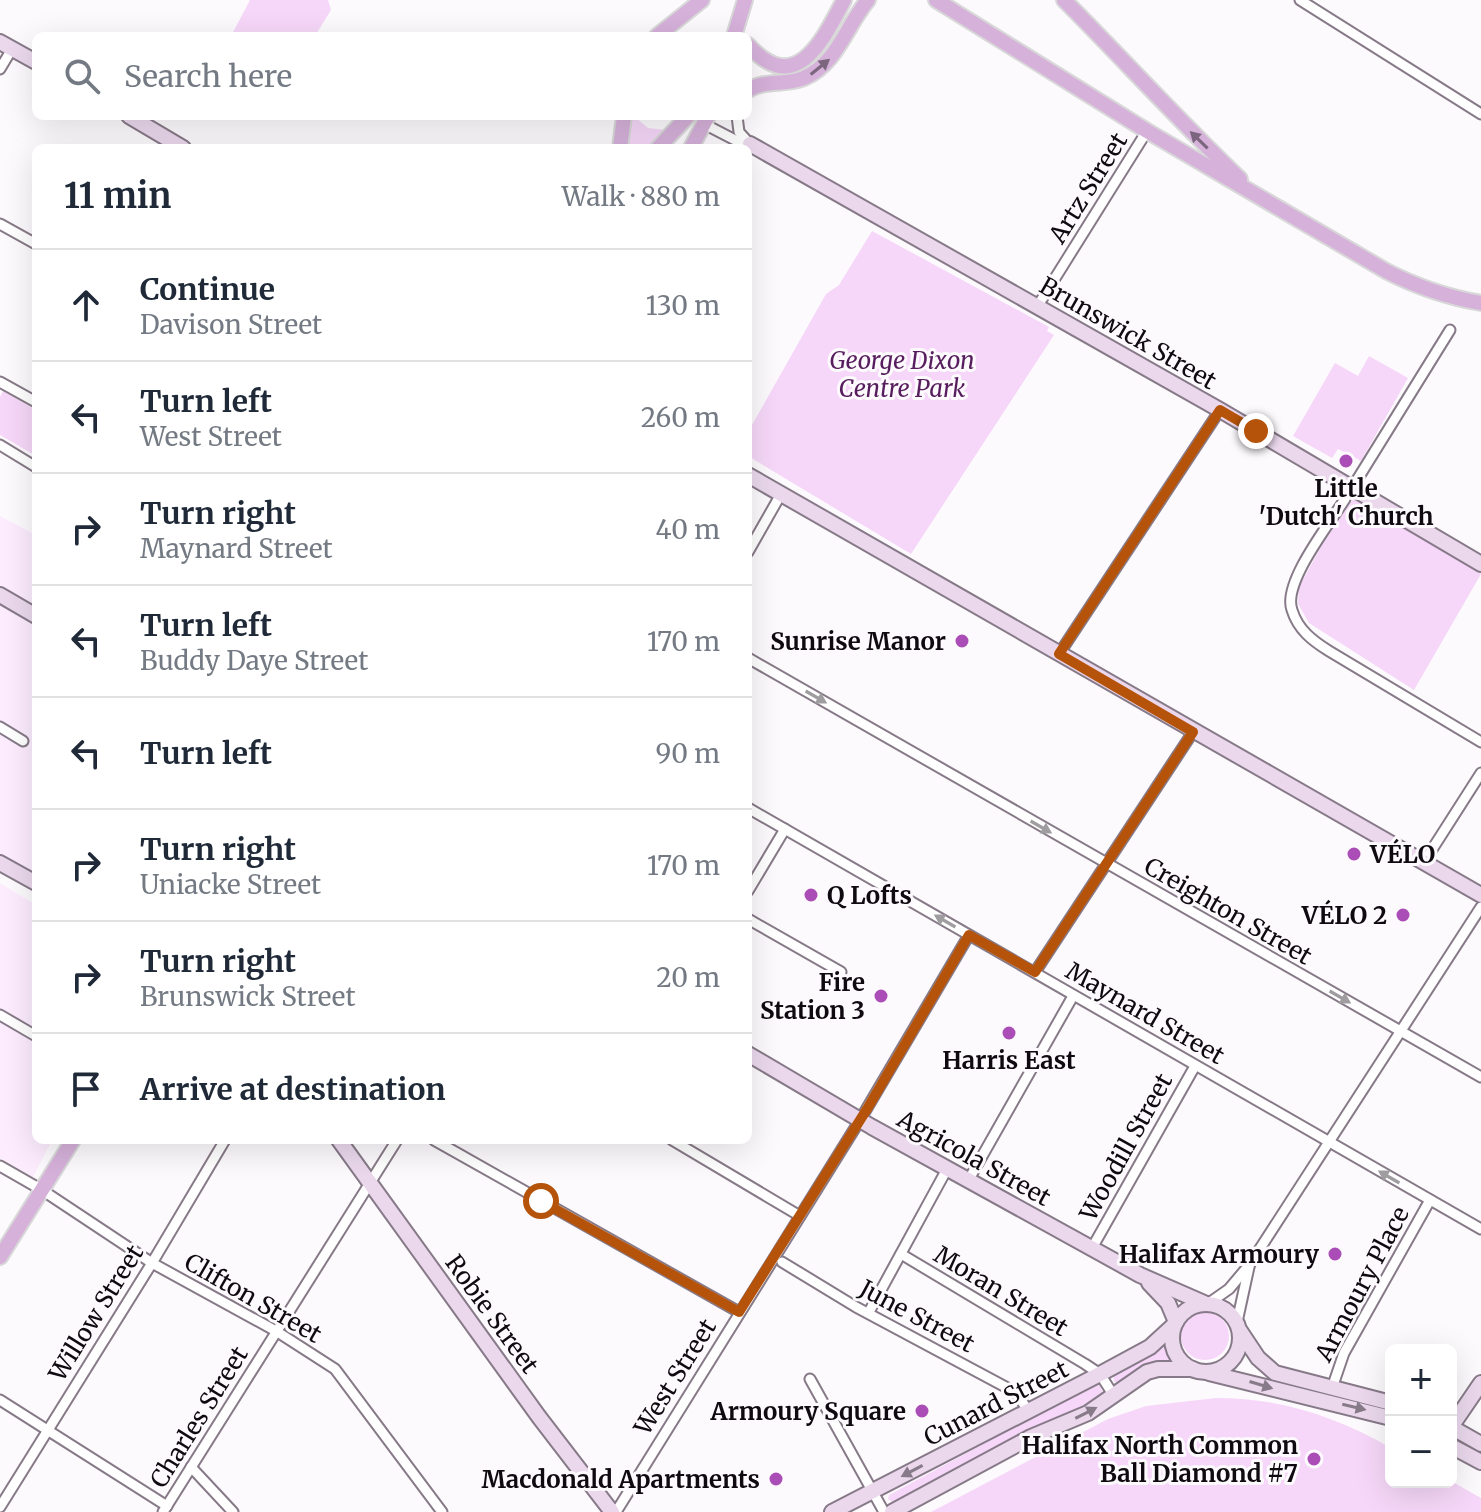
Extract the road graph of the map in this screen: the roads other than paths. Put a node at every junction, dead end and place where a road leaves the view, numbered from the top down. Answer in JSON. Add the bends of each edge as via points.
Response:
{"nodes":[{"id":1,"x":702,"y":0,"type":"edge"},
{"id":2,"x":844,"y":0,"type":"edge"},
{"id":3,"x":868,"y":0,"type":"edge"},
{"id":4,"x":936,"y":0,"type":"edge"},
{"id":5,"x":1064,"y":0,"type":"edge"},
{"id":6,"x":1300,"y":0,"type":"edge"},
{"id":7,"x":743,"y":7,"type":"edge"},
{"id":8,"x":662,"y":32,"type":"edge"},
{"id":9,"x":735,"y":32,"type":"edge"},
{"id":10,"x":744,"y":32,"type":"edge"},
{"id":11,"x":6,"y":45,"type":"edge"},
{"id":12,"x":752,"y":49,"type":"edge"},
{"id":13,"x":32,"y":60,"type":"edge"},
{"id":14,"x":0,"y":69,"type":"edge"},
{"id":15,"x":752,"y":88,"type":"edge"},
{"id":16,"x":1481,"y":114,"type":"edge"},
{"id":17,"x":136,"y":120,"type":"edge"},
{"id":18,"x":624,"y":120,"type":"edge"},
{"id":19,"x":685,"y":120,"type":"edge"},
{"id":20,"x":738,"y":120,"type":"edge"},
{"id":21,"x":707,"y":124,"type":"edge"},
{"id":22,"x":1147,"y":131,"type":"junction"},
{"id":23,"x":176,"y":144,"type":"edge"},
{"id":24,"x":620,"y":144,"type":"edge"},
{"id":25,"x":662,"y":144,"type":"edge"},
{"id":26,"x":694,"y":144,"type":"edge"},
{"id":27,"x":750,"y":144,"type":"joint"},
{"id":28,"x":752,"y":145,"type":"edge"},
{"id":29,"x":1254,"y":194,"type":"junction"},
{"id":30,"x":0,"y":224,"type":"edge"},
{"id":31,"x":32,"y":242,"type":"edge"},
{"id":32,"x":1481,"y":303,"type":"edge"},
{"id":33,"x":1037,"y":307,"type":"junction"},
{"id":34,"x":1450,"y":330,"type":"dead end"},
{"id":35,"x":0,"y":382,"type":"edge"},
{"id":36,"x":32,"y":400,"type":"edge"},
{"id":37,"x":1220,"y":410,"type":"junction"},
{"id":38,"x":0,"y":445,"type":"edge"},
{"id":39,"x":32,"y":465,"type":"edge"},
{"id":40,"x":752,"y":477,"type":"edge"},
{"id":41,"x":781,"y":494,"type":"junction"},
{"id":42,"x":1349,"y":494,"type":"junction"},
{"id":43,"x":752,"y":545,"type":"edge"},
{"id":44,"x":1481,"y":564,"type":"edge"},
{"id":45,"x":0,"y":595,"type":"edge"},
{"id":46,"x":32,"y":614,"type":"edge"},
{"id":47,"x":1059,"y":654,"type":"junction"},
{"id":48,"x":752,"y":660,"type":"edge"},
{"id":49,"x":0,"y":727,"type":"edge"},
{"id":50,"x":1193,"y":732,"type":"junction"},
{"id":51,"x":23,"y":741,"type":"dead end"},
{"id":52,"x":1481,"y":742,"type":"edge"},
{"id":53,"x":1481,"y":773,"type":"edge"},
{"id":54,"x":752,"y":810,"type":"edge"},
{"id":55,"x":785,"y":829,"type":"junction"},
{"id":56,"x":1424,"y":862,"type":"junction"},
{"id":57,"x":0,"y":863,"type":"edge"},
{"id":58,"x":1106,"y":864,"type":"junction"},
{"id":59,"x":32,"y":881,"type":"edge"},
{"id":60,"x":752,"y":884,"type":"edge"},
{"id":61,"x":1481,"y":895,"type":"edge"},
{"id":62,"x":1481,"y":907,"type":"edge"},
{"id":63,"x":752,"y":921,"type":"edge"},
{"id":64,"x":969,"y":935,"type":"junction"},
{"id":65,"x":841,"y":972,"type":"dead end"},
{"id":66,"x":1035,"y":972,"type":"junction"},
{"id":67,"x":1073,"y":996,"type":"junction"},
{"id":68,"x":0,"y":1015,"type":"edge"},
{"id":69,"x":1400,"y":1032,"type":"junction"},
{"id":70,"x":32,"y":1034,"type":"edge"},
{"id":71,"x":752,"y":1056,"type":"edge"},
{"id":72,"x":1195,"y":1066,"type":"junction"},
{"id":73,"x":1481,"y":1077,"type":"edge"},
{"id":74,"x":860,"y":1120,"type":"junction"},
{"id":75,"x":1330,"y":1142,"type":"junction"},
{"id":76,"x":71,"y":1144,"type":"edge"},
{"id":77,"x":223,"y":1144,"type":"edge"},
{"id":78,"x":342,"y":1144,"type":"edge"},
{"id":79,"x":394,"y":1144,"type":"edge"},
{"id":80,"x":441,"y":1144,"type":"edge"},
{"id":81,"x":679,"y":1144,"type":"edge"},
{"id":82,"x":0,"y":1166,"type":"edge"},
{"id":83,"x":947,"y":1169,"type":"junction"},
{"id":84,"x":968,"y":1181,"type":"junction"},
{"id":85,"x":369,"y":1182,"type":"junction"},
{"id":86,"x":42,"y":1190,"type":"junction"},
{"id":87,"x":1430,"y":1200,"type":"junction"},
{"id":88,"x":800,"y":1216,"type":"junction"},
{"id":89,"x":1481,"y":1229,"type":"edge"},
{"id":90,"x":1092,"y":1248,"type":"junction"},
{"id":91,"x":901,"y":1254,"type":"junction"},
{"id":92,"x":0,"y":1257,"type":"edge"},
{"id":93,"x":782,"y":1262,"type":"dead end"},
{"id":94,"x":152,"y":1263,"type":"junction"},
{"id":95,"x":1250,"y":1264,"type":"junction"},
{"id":96,"x":1140,"y":1275,"type":"junction"},
{"id":97,"x":1207,"y":1303,"type":"junction"},
{"id":98,"x":739,"y":1312,"type":"junction"},
{"id":99,"x":869,"y":1312,"type":"junction"},
{"id":100,"x":1175,"y":1323,"type":"junction"},
{"id":101,"x":1239,"y":1326,"type":"junction"},
{"id":102,"x":276,"y":1331,"type":"junction"},
{"id":103,"x":1200,"y":1371,"type":"junction"},
{"id":104,"x":1100,"y":1374,"type":"junction"},
{"id":105,"x":810,"y":1379,"type":"dead end"},
{"id":106,"x":1481,"y":1383,"type":"edge"},
{"id":107,"x":1332,"y":1388,"type":"junction"},
{"id":108,"x":1114,"y":1396,"type":"junction"},
{"id":109,"x":0,"y":1400,"type":"edge"},
{"id":110,"x":1385,"y":1401,"type":"edge"},
{"id":111,"x":1028,"y":1410,"type":"junction"},
{"id":112,"x":1385,"y":1417,"type":"edge"},
{"id":113,"x":1457,"y":1418,"type":"edge"},
{"id":114,"x":47,"y":1429,"type":"junction"},
{"id":115,"x":1457,"y":1430,"type":"edge"},
{"id":116,"x":1481,"y":1444,"type":"edge"},
{"id":117,"x":1457,"y":1449,"type":"edge"},
{"id":118,"x":1481,"y":1462,"type":"edge"},
{"id":119,"x":191,"y":1467,"type":"junction"},
{"id":120,"x":873,"y":1492,"type":"junction"},
{"id":121,"x":0,"y":1507,"type":"edge"},
{"id":122,"x":165,"y":1509,"type":"edge"},
{"id":123,"x":233,"y":1512,"type":"edge"},
{"id":124,"x":442,"y":1512,"type":"edge"},
{"id":125,"x":614,"y":1512,"type":"edge"},
{"id":126,"x":832,"y":1512,"type":"edge"},
{"id":127,"x":884,"y":1512,"type":"edge"},
{"id":128,"x":892,"y":1512,"type":"edge"}],
"edges":[{"from":1,"to":8,"type":"main road"},
{"from":2,"to":12,"type":"main road","via":[[822,42],[801,62],[775,65]]},
{"from":15,"to":3,"type":"main road","one_way":true,"via":[[800,80],[818,71]]},
{"from":4,"to":22,"type":"main road"},
{"from":29,"to":5,"type":"main road","one_way":true},
{"from":6,"to":16,"type":"street"},
{"from":7,"to":9,"type":"main road"},
{"from":7,"to":10,"type":"main road"},
{"from":11,"to":13,"type":"main road"},
{"from":11,"to":14,"type":"street"},
{"from":17,"to":23,"type":"main road"},
{"from":18,"to":24,"type":"main road"},
{"from":19,"to":25,"type":"main road"},
{"from":20,"to":27,"type":"street","via":[[739,132]]},
{"from":21,"to":26,"type":"main road"},
{"from":21,"to":27,"type":"street","name":"Brunswick Street"},
{"from":22,"to":29,"type":"main road"},
{"from":22,"to":33,"type":"street","name":"Artz Street"},
{"from":28,"to":33,"type":"main road","name":"Brunswick Street"},
{"from":29,"to":32,"type":"main road","via":[[1413,285]]},
{"from":30,"to":31,"type":"street"},
{"from":33,"to":37,"type":"main road","name":"Brunswick Street"},
{"from":34,"to":42,"type":"street"},
{"from":35,"to":36,"type":"street"},
{"from":37,"to":42,"type":"main road","name":"Brunswick Street"},
{"from":37,"to":47,"type":"street"},
{"from":38,"to":39,"type":"street"},
{"from":40,"to":41,"type":"main road"},
{"from":41,"to":43,"type":"street"},
{"from":41,"to":47,"type":"main road"},
{"from":42,"to":44,"type":"main road","name":"Brunswick Street"},
{"from":42,"to":52,"type":"street","via":[[1302,566],[1290,608],[1309,638]]},
{"from":45,"to":46,"type":"main road"},
{"from":47,"to":50,"type":"main road"},
{"from":48,"to":58,"type":"street","name":"Creighton Street","one_way":true},
{"from":49,"to":51,"type":"street"},
{"from":50,"to":56,"type":"main road"},
{"from":50,"to":58,"type":"street"},
{"from":53,"to":56,"type":"street"},
{"from":54,"to":55,"type":"street","name":"Maynard Street"},
{"from":55,"to":60,"type":"street"},
{"from":64,"to":55,"type":"street","name":"Maynard Street","one_way":true},
{"from":56,"to":61,"type":"main road"},
{"from":57,"to":59,"type":"main road"},
{"from":58,"to":66,"type":"street"},
{"from":58,"to":69,"type":"street","name":"Creighton Street","one_way":true},
{"from":62,"to":69,"type":"street"},
{"from":63,"to":65,"type":"street"},
{"from":64,"to":66,"type":"street","name":"Maynard Street"},
{"from":64,"to":74,"type":"street","name":"West Street"},
{"from":66,"to":67,"type":"street","name":"Maynard Street"},
{"from":67,"to":72,"type":"street","name":"Maynard Street"},
{"from":67,"to":84,"type":"street"},
{"from":68,"to":70,"type":"street"},
{"from":69,"to":73,"type":"street","name":"Creighton Street"},
{"from":69,"to":75,"type":"street"},
{"from":71,"to":74,"type":"main road","name":"Agricola Street"},
{"from":72,"to":75,"type":"street","name":"Maynard Street"},
{"from":72,"to":90,"type":"street","name":"Woodill Street"},
{"from":74,"to":83,"type":"main road","name":"Agricola Street"},
{"from":74,"to":88,"type":"street","name":"West Street"},
{"from":87,"to":75,"type":"street","name":"Maynard Street","one_way":true},
{"from":75,"to":95,"type":"street"},
{"from":76,"to":86,"type":"main road"},
{"from":77,"to":94,"type":"street","name":"Willow Street"},
{"from":78,"to":85,"type":"main road","name":"Robie Street"},
{"from":79,"to":85,"type":"street","name":"Charles Street"},
{"from":80,"to":98,"type":"street"},
{"from":81,"to":88,"type":"street"},
{"from":82,"to":86,"type":"street","name":"Clifton Street"},
{"from":83,"to":84,"type":"main road","name":"Agricola Street"},
{"from":83,"to":91,"type":"street"},
{"from":84,"to":90,"type":"main road","name":"Agricola Street"},
{"from":85,"to":102,"type":"street","name":"Charles Street"},
{"from":85,"to":125,"type":"main road","name":"Robie Street"},
{"from":86,"to":92,"type":"main road"},
{"from":86,"to":94,"type":"street","name":"Clifton Street"},
{"from":87,"to":89,"type":"street","name":"Maynard Street"},
{"from":87,"to":107,"type":"street","name":"Armoury Place","via":[[1344,1353]]},
{"from":88,"to":98,"type":"street","name":"West Street"},
{"from":90,"to":96,"type":"main road","name":"Agricola Street"},
{"from":91,"to":99,"type":"street"},
{"from":91,"to":104,"type":"street","name":"Moran Street"},
{"from":93,"to":99,"type":"street","name":"June Street"},
{"from":94,"to":102,"type":"street","name":"Clifton Street"},
{"from":94,"to":114,"type":"street","name":"Willow Street"},
{"from":95,"to":97,"type":"street","via":[[1229,1289]]},
{"from":95,"to":101,"type":"street"},
{"from":96,"to":97,"type":"main road","name":"Agricola Street"},
{"from":96,"to":100,"type":"main road","name":"Agricola Street","via":[[1168,1303]]},
{"from":97,"to":100,"type":"main road","via":[[1193,1306]]},
{"from":97,"to":101,"type":"main road","via":[[1220,1306]]},
{"from":98,"to":125,"type":"street","name":"West Street"},
{"from":99,"to":111,"type":"street","name":"June Street","via":[[1015,1392]]},
{"from":100,"to":103,"type":"main road","via":[[1174,1351],[1185,1365]]},
{"from":100,"to":104,"type":"main road","name":"Cunard Street","via":[[1150,1347]]},
{"from":101,"to":103,"type":"main road","via":[[1239,1348],[1230,1363]]},
{"from":101,"to":107,"type":"main road","via":[[1258,1358],[1275,1373]]},
{"from":102,"to":119,"type":"street","name":"Charles Street"},
{"from":102,"to":124,"type":"street","name":"Clifton Street","via":[[335,1369]]},
{"from":103,"to":108,"type":"main road","name":"Cunard Street","via":[[1147,1372]]},
{"from":103,"to":112,"type":"main road","name":"Cunard Street","one_way":true},
{"from":104,"to":108,"type":"street","name":"Moran Street"},
{"from":104,"to":111,"type":"main road","name":"Cunard Street"},
{"from":105,"to":120,"type":"street"},
{"from":106,"to":113,"type":"main road"},
{"from":107,"to":110,"type":"main road"},
{"from":128,"to":108,"type":"main road","name":"Cunard Street","one_way":true},
{"from":109,"to":114,"type":"street"},
{"from":111,"to":120,"type":"main road","name":"Cunard Street","one_way":true},
{"from":114,"to":121,"type":"street","name":"Willow Street"},
{"from":114,"to":122,"type":"street"},
{"from":115,"to":116,"type":"main road"},
{"from":117,"to":118,"type":"main road"},
{"from":119,"to":122,"type":"street","name":"Charles Street"},
{"from":119,"to":123,"type":"street"},
{"from":120,"to":126,"type":"main road","name":"Cunard Street"},
{"from":120,"to":127,"type":"street"}]}
